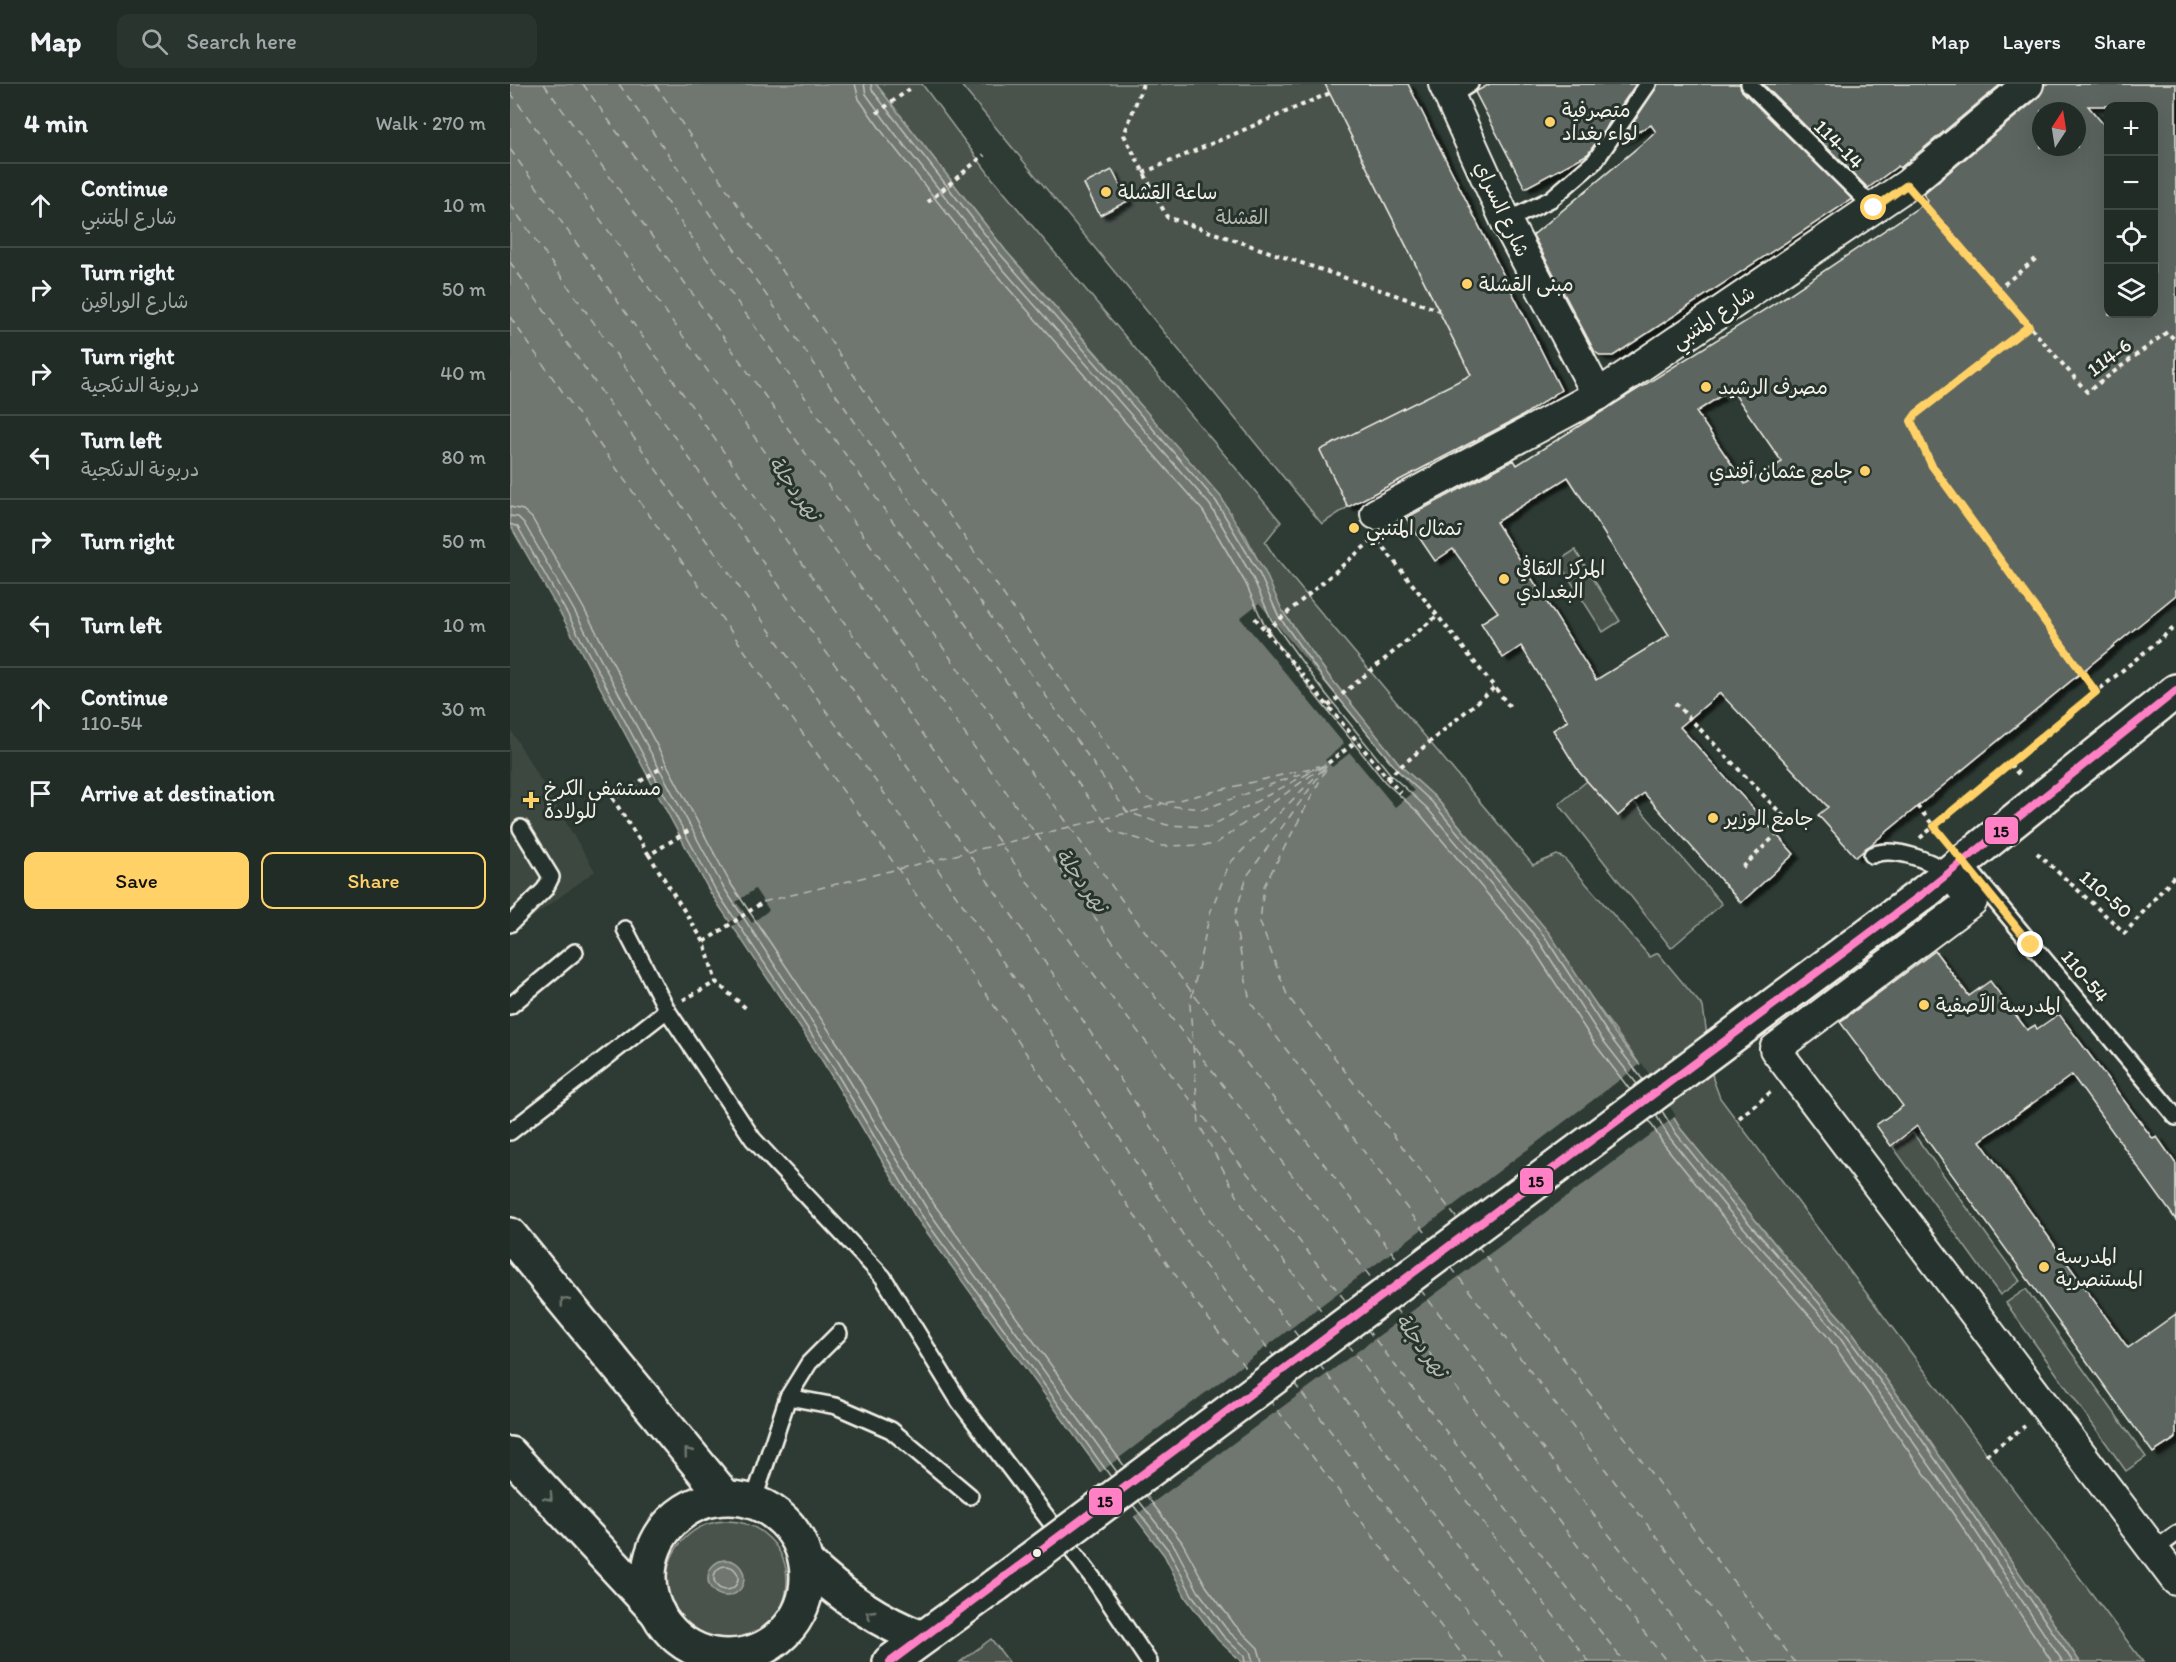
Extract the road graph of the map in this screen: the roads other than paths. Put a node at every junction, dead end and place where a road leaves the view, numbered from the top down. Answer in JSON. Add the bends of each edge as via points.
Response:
{"nodes":[{"id":1,"x":1648,"y":84,"type":"edge"},
{"id":2,"x":1749,"y":84,"type":"edge"},
{"id":3,"x":2028,"y":84,"type":"edge"},
{"id":4,"x":1455,"y":88,"type":"edge"},
{"id":5,"x":1874,"y":208,"type":"junction"},
{"id":6,"x":1506,"y":221,"type":"junction"},
{"id":7,"x":1598,"y":395,"type":"junction"},
{"id":8,"x":1376,"y":514,"type":"dead end"},
{"id":9,"x":2176,"y":691,"type":"edge"},
{"id":10,"x":521,"y":828,"type":"dead end"},
{"id":11,"x":1872,"y":855,"type":"dead end"},
{"id":12,"x":1946,"y":875,"type":"junction"},
{"id":13,"x":510,"y":924,"type":"edge"},
{"id":14,"x":625,"y":929,"type":"dead end"},
{"id":15,"x":575,"y":952,"type":"dead end"},
{"id":16,"x":510,"y":1006,"type":"edge"},
{"id":17,"x":666,"y":1010,"type":"junction"},
{"id":18,"x":2176,"y":1117,"type":"edge"},
{"id":19,"x":510,"y":1132,"type":"edge"},
{"id":20,"x":510,"y":1235,"type":"edge"},
{"id":21,"x":839,"y":1333,"type":"dead end"},
{"id":22,"x":788,"y":1397,"type":"junction"},
{"id":23,"x":510,"y":1454,"type":"edge"},
{"id":24,"x":970,"y":1496,"type":"dead end"},
{"id":25,"x":739,"y":1499,"type":"junction"},
{"id":26,"x":2165,"y":1542,"type":"edge"},
{"id":27,"x":806,"y":1562,"type":"junction"},
{"id":28,"x":2176,"y":1580,"type":"edge"},
{"id":29,"x":658,"y":1613,"type":"junction"},
{"id":30,"x":922,"y":1638,"type":"junction"},
{"id":31,"x":688,"y":1653,"type":"edge"},
{"id":32,"x":890,"y":1662,"type":"edge"},
{"id":33,"x":1149,"y":1662,"type":"edge"}],
"edges":[{"from":1,"to":6,"type":"lane","via":[[1595,162],[1551,199]]},
{"from":2,"to":5,"type":"lane","name":"114-14"},
{"from":3,"to":5,"type":"street","name":"شارع المتنبي"},
{"from":4,"to":6,"type":"street","name":"شارع السراي"},
{"from":5,"to":7,"type":"street","name":"شارع المتنبي"},
{"from":6,"to":7,"type":"street","name":"شارع السراي"},
{"from":7,"to":8,"type":"street","name":"شارع المتنبي"},
{"from":9,"to":12,"type":"main road"},
{"from":10,"to":13,"type":"lane","via":[[551,877],[545,889]]},
{"from":11,"to":12,"type":"lane","via":[[1891,852],[1929,862]]},
{"from":12,"to":18,"type":"lane","name":"110-54"},
{"from":12,"to":26,"type":"street","via":[[1972,901],[1775,1049]]},
{"from":12,"to":30,"type":"main road","bridge":true},
{"from":14,"to":17,"type":"lane"},
{"from":15,"to":16,"type":"lane"},
{"from":17,"to":19,"type":"lane"},
{"from":17,"to":33,"type":"lane","via":[[753,1139],[883,1277],[958,1401],[1095,1581]]},
{"from":25,"to":20,"type":"main road","one_way":true},
{"from":21,"to":22,"type":"lane","via":[[809,1363]]},
{"from":22,"to":24,"type":"lane","via":[[836,1406],[891,1430]]},
{"from":22,"to":25,"type":"lane"},
{"from":23,"to":29,"type":"main road","one_way":true},
{"from":25,"to":27,"type":"main road","via":[[778,1515],[796,1536]]},
{"from":25,"to":29,"type":"main road","via":[[699,1503],[676,1516],[660,1537],[650,1561],[650,1588]]},
{"from":26,"to":28,"type":"street"},
{"from":30,"to":27,"type":"main road","one_way":true,"via":[[897,1629],[848,1600]]},
{"from":27,"to":31,"type":"main road","via":[[806,1593],[794,1621],[773,1642],[745,1654]]},
{"from":29,"to":31,"type":"main road"},
{"from":30,"to":32,"type":"main road"}]}
